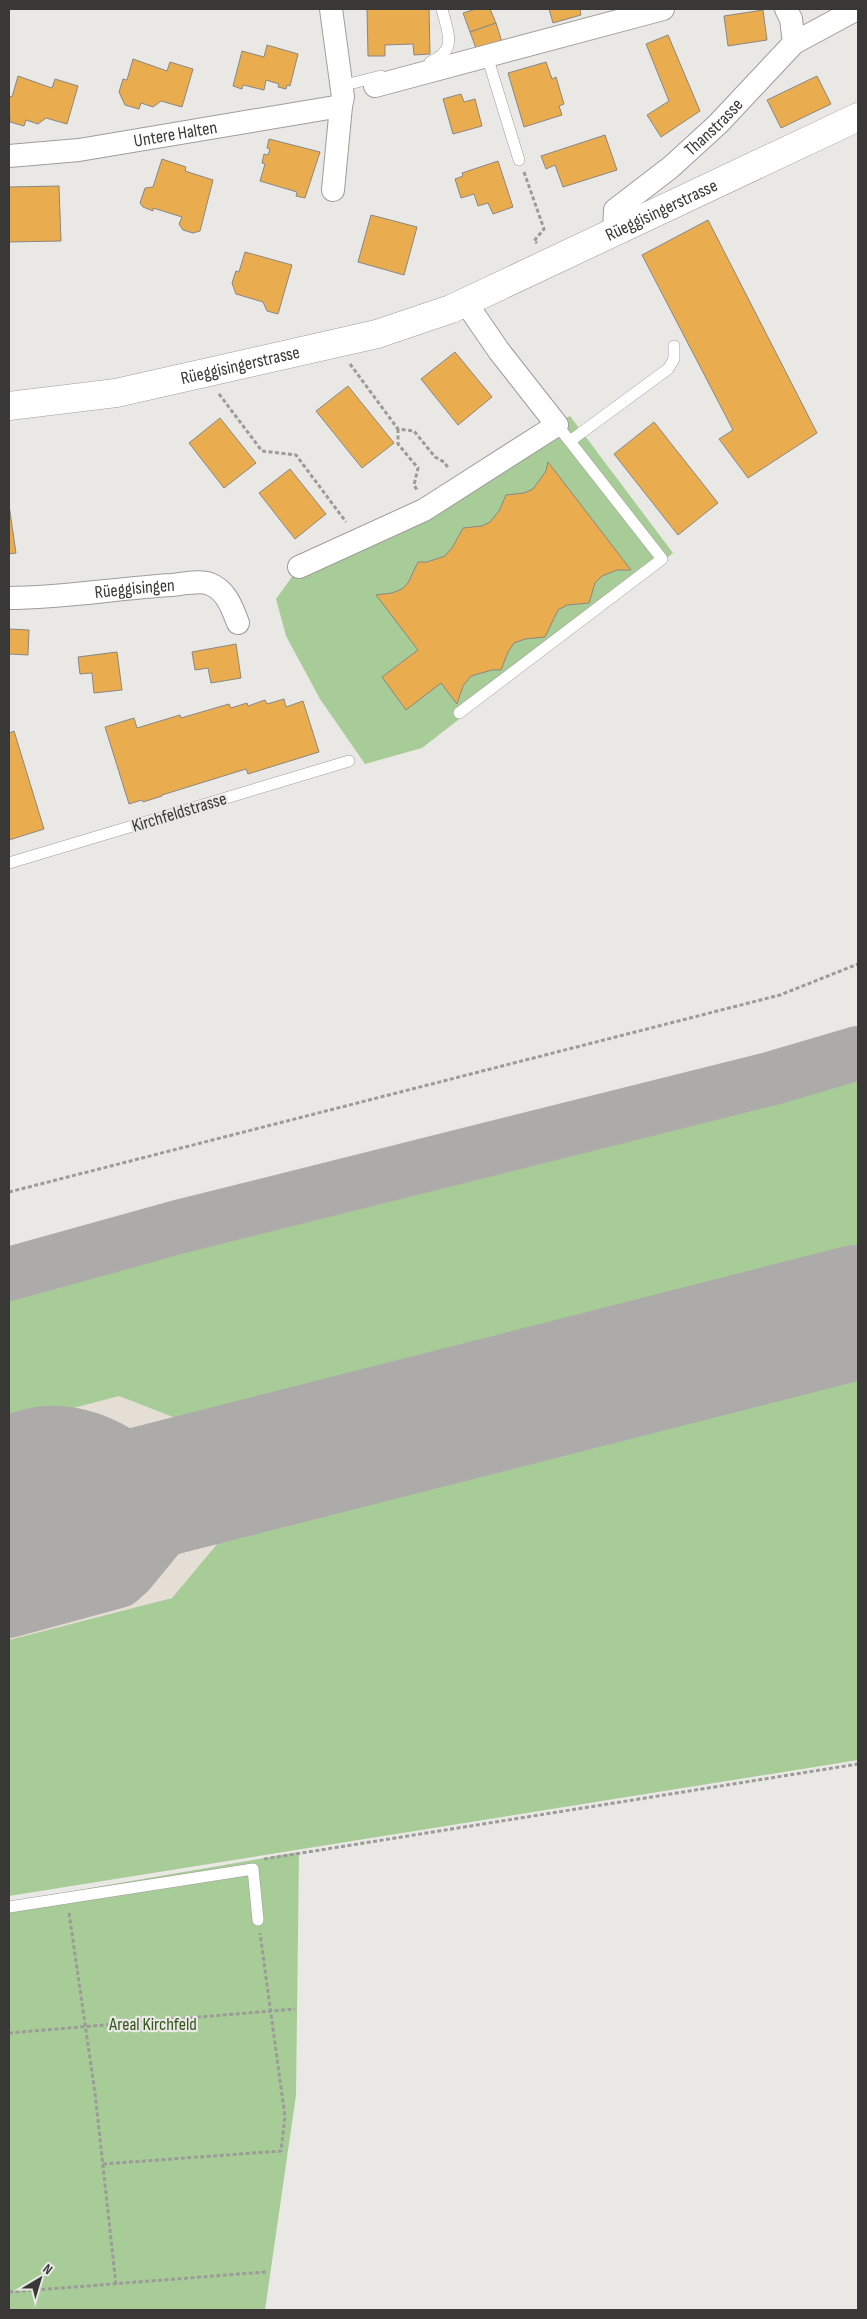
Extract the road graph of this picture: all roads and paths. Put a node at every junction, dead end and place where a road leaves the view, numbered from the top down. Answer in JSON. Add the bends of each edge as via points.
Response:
{"nodes":[{"id":1,"x":330,"y":9,"type":"edge"},
{"id":2,"x":442,"y":9,"type":"edge"},
{"id":3,"x":663,"y":9,"type":"edge"},
{"id":4,"x":786,"y":9,"type":"edge"},
{"id":5,"x":857,"y":9,"type":"edge"},
{"id":6,"x":794,"y":43,"type":"junction"},
{"id":7,"x":487,"y":56,"type":"junction"},
{"id":8,"x":375,"y":86,"type":"dead end"},
{"id":9,"x":341,"y":96,"type":"junction"},
{"id":10,"x":858,"y":117,"type":"edge"},
{"id":11,"x":9,"y":156,"type":"edge"},
{"id":12,"x":519,"y":160,"type":"dead end"},
{"id":13,"x":528,"y":185,"type":"dead end"},
{"id":14,"x":333,"y":190,"type":"dead end"},
{"id":15,"x":614,"y":232,"type":"junction"},
{"id":16,"x":540,"y":244,"type":"dead end"},
{"id":17,"x":466,"y":303,"type":"junction"},
{"id":18,"x":674,"y":346,"type":"dead end"},
{"id":19,"x":348,"y":362,"type":"dead end"},
{"id":20,"x":219,"y":394,"type":"dead end"},
{"id":21,"x":9,"y":406,"type":"edge"},
{"id":22,"x":398,"y":429,"type":"junction"},
{"id":23,"x":563,"y":433,"type":"junction"},
{"id":24,"x":452,"y":475,"type":"dead end"},
{"id":25,"x":419,"y":493,"type":"dead end"},
{"id":26,"x":348,"y":525,"type":"dead end"},
{"id":27,"x":299,"y":567,"type":"dead end"},
{"id":28,"x":9,"y":598,"type":"edge"},
{"id":29,"x":238,"y":623,"type":"dead end"},
{"id":30,"x":460,"y":713,"type":"dead end"},
{"id":31,"x":349,"y":761,"type":"dead end"},
{"id":32,"x":9,"y":863,"type":"edge"},
{"id":33,"x":858,"y":964,"type":"edge"},
{"id":34,"x":9,"y":1192,"type":"edge"},
{"id":35,"x":858,"y":1764,"type":"edge"},
{"id":36,"x":260,"y":1859,"type":"dead end"},
{"id":37,"x":66,"y":1898,"type":"junction"},
{"id":38,"x":9,"y":1907,"type":"edge"},
{"id":39,"x":258,"y":1920,"type":"joint"},
{"id":40,"x":295,"y":2010,"type":"dead end"},
{"id":41,"x":270,"y":2012,"type":"junction"},
{"id":42,"x":87,"y":2027,"type":"junction"},
{"id":43,"x":9,"y":2033,"type":"edge"},
{"id":44,"x":103,"y":2164,"type":"junction"},
{"id":45,"x":266,"y":2272,"type":"dead end"},
{"id":46,"x":116,"y":2285,"type":"junction"},
{"id":47,"x":9,"y":2292,"type":"edge"}],
"edges":[{"from":1,"to":9,"type":"street"},
{"from":2,"to":9,"type":"lane","via":[[449,42],[448,50],[441,57]]},
{"from":3,"to":7,"type":"street"},
{"from":4,"to":6,"type":"street","via":[[791,19]]},
{"from":5,"to":6,"type":"street","name":"Thanstrasse"},
{"from":6,"to":15,"type":"street","name":"Thanstrasse","via":[[711,130],[671,167],[615,210]]},
{"from":7,"to":8,"type":"street"},
{"from":7,"to":12,"type":"lane"},
{"from":9,"to":11,"type":"street","name":"Untere Halten","via":[[79,150]]},
{"from":9,"to":14,"type":"street"},
{"from":10,"to":15,"type":"street","name":"Rüeggisingerstrasse"},
{"from":13,"to":16,"type":"path","via":[[544,229],[534,241]]},
{"from":15,"to":17,"type":"street","name":"Rüeggisingerstrasse"},
{"from":17,"to":21,"type":"street","name":"Rüeggisingerstrasse","via":[[377,334],[126,391]]},
{"from":17,"to":23,"type":"street"},
{"from":18,"to":23,"type":"lane","via":[[674,359],[668,369]]},
{"from":19,"to":22,"type":"path"},
{"from":20,"to":26,"type":"path","via":[[262,451],[296,455]]},
{"from":22,"to":24,"type":"path","via":[[414,431]]},
{"from":22,"to":25,"type":"path","via":[[398,444],[418,468],[414,485]]},
{"from":23,"to":27,"type":"street","via":[[424,510]]},
{"from":23,"to":30,"type":"lane","via":[[662,559]]},
{"from":28,"to":29,"type":"street","name":"Rüeggisingen","via":[[46,598],[208,582],[228,600]]},
{"from":31,"to":32,"type":"lane","name":"Kirchfeldstrasse"},
{"from":33,"to":34,"type":"path","via":[[780,995]]},
{"from":35,"to":36,"type":"path"},
{"from":37,"to":38,"type":"lane"},
{"from":37,"to":39,"type":"lane","via":[[253,1869]]},
{"from":37,"to":42,"type":"path"},
{"from":39,"to":41,"type":"path"},
{"from":40,"to":41,"type":"path"},
{"from":41,"to":42,"type":"path"},
{"from":41,"to":44,"type":"path","via":[[285,2116],[281,2151]]},
{"from":42,"to":43,"type":"path"},
{"from":42,"to":44,"type":"path"},
{"from":44,"to":46,"type":"path"},
{"from":45,"to":46,"type":"path"},
{"from":46,"to":47,"type":"path"}]}
